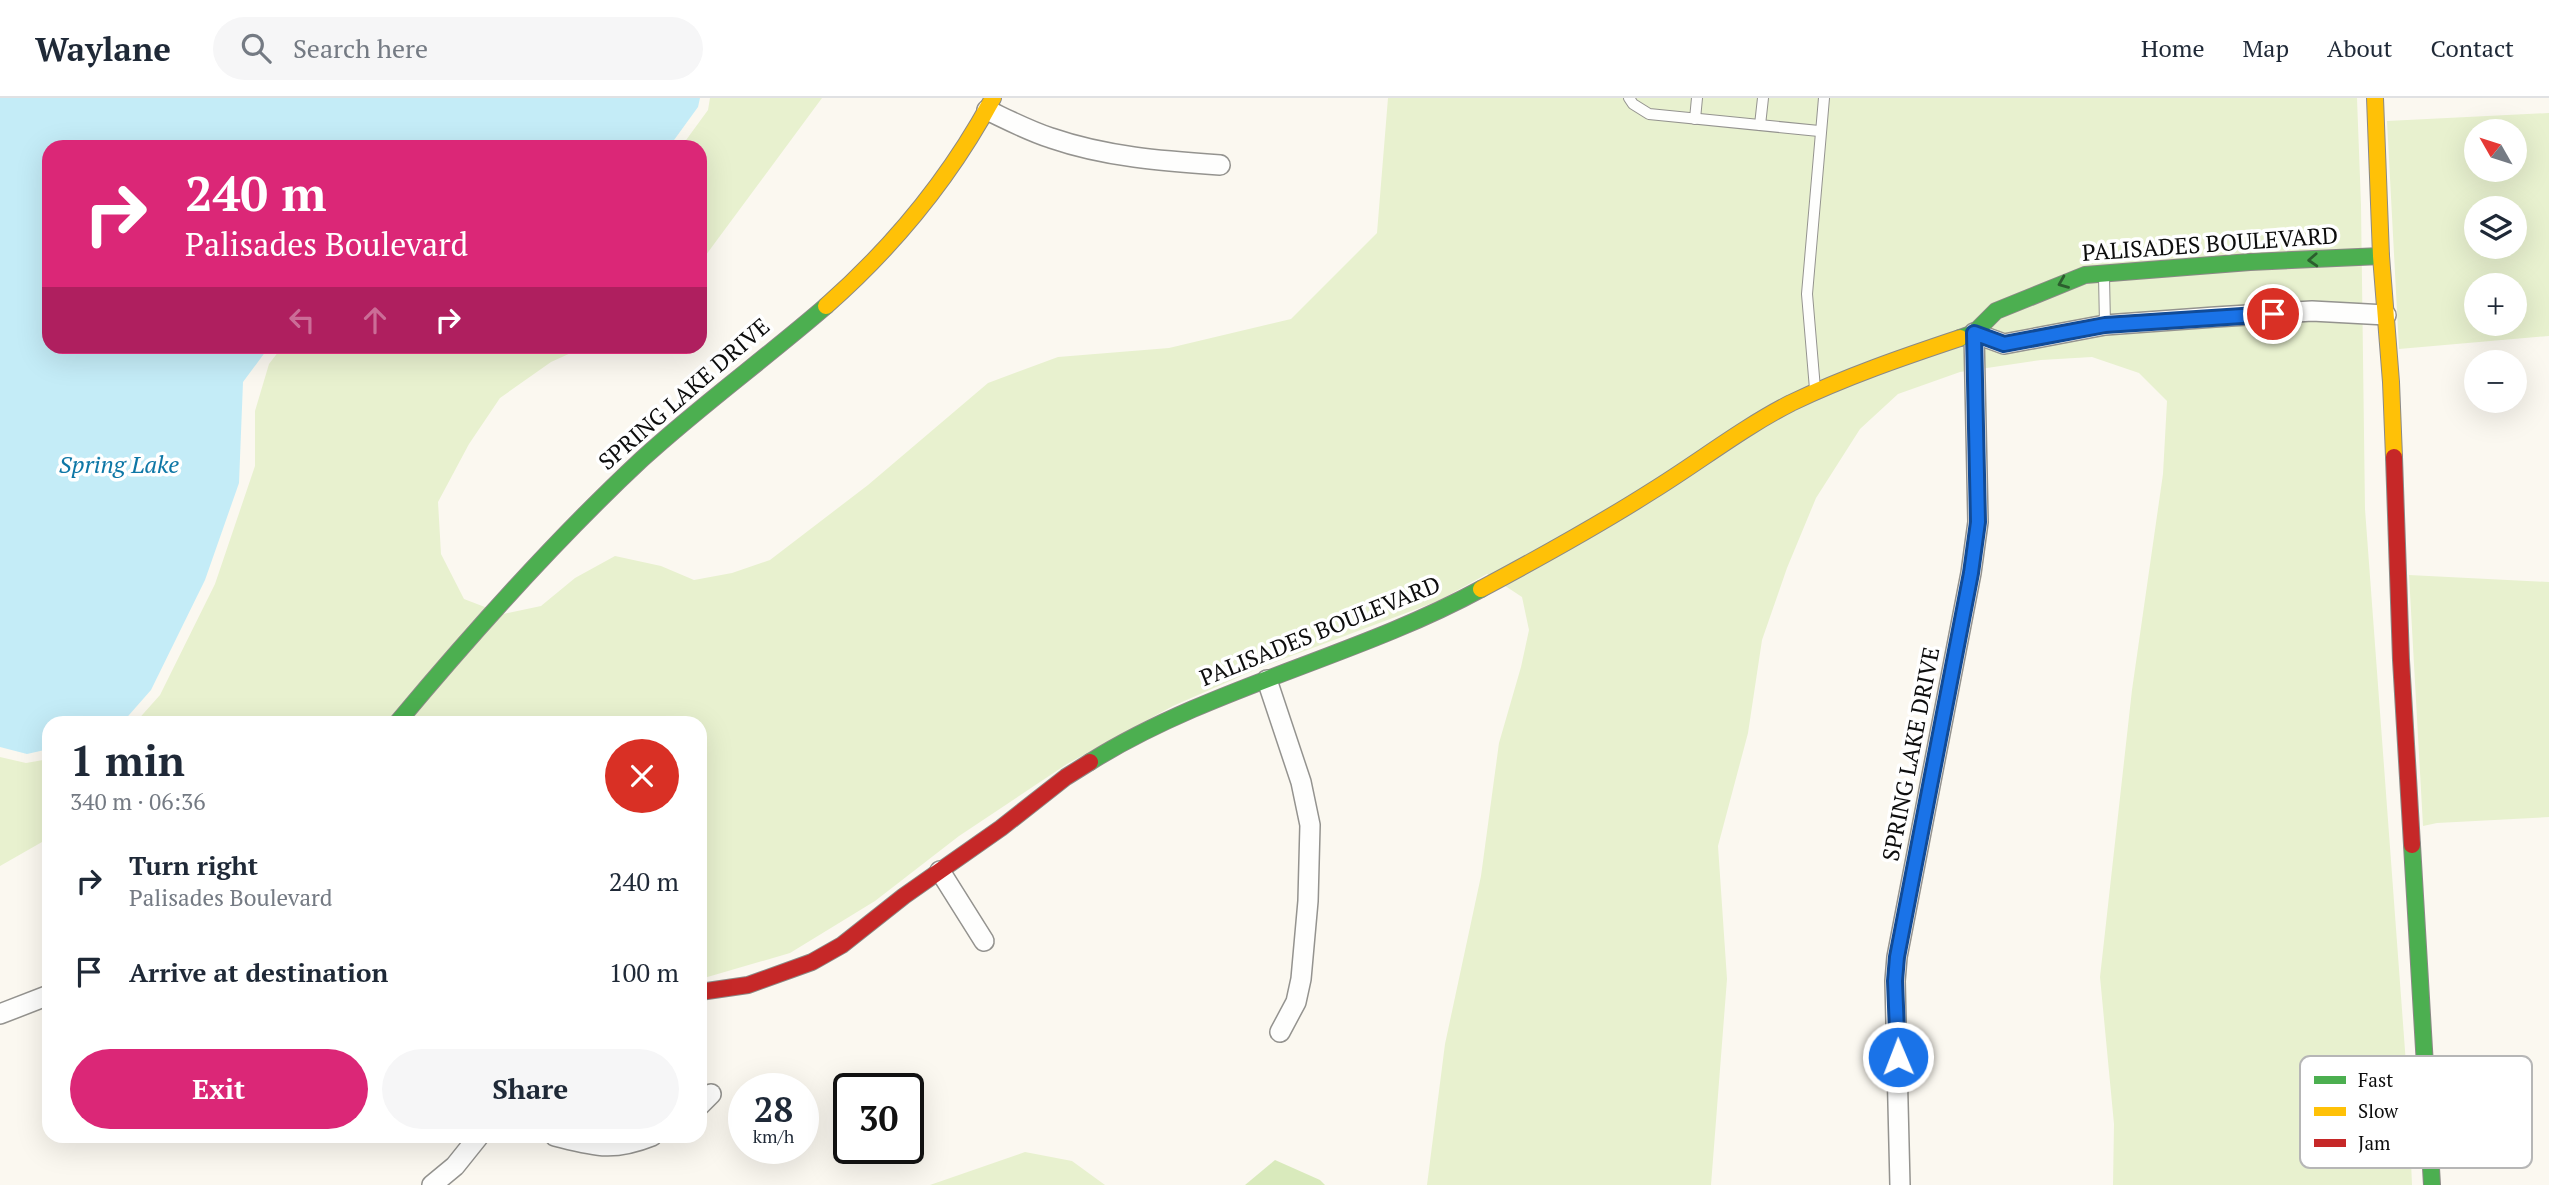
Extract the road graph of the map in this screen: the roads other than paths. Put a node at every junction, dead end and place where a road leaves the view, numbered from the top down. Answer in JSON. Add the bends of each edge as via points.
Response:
{"nodes":[{"id":1,"x":1629,"y":98,"type":"edge"},
{"id":2,"x":1697,"y":98,"type":"edge"},
{"id":3,"x":1763,"y":98,"type":"edge"},
{"id":4,"x":1824,"y":98,"type":"edge"},
{"id":5,"x":2375,"y":98,"type":"edge"},
{"id":6,"x":990,"y":104,"type":"edge"},
{"id":7,"x":1695,"y":119,"type":"junction"},
{"id":8,"x":1760,"y":125,"type":"junction"},
{"id":9,"x":1819,"y":131,"type":"junction"},
{"id":10,"x":1220,"y":165,"type":"dead end"},
{"id":11,"x":2381,"y":256,"type":"junction"},
{"id":12,"x":2104,"y":273,"type":"junction"},
{"id":13,"x":2386,"y":315,"type":"junction"},
{"id":14,"x":2105,"y":325,"type":"junction"},
{"id":15,"x":1974,"y":333,"type":"junction"},
{"id":16,"x":1815,"y":393,"type":"junction"},
{"id":17,"x":1267,"y":680,"type":"junction"},
{"id":18,"x":403,"y":716,"type":"edge"},
{"id":19,"x":940,"y":871,"type":"junction"},
{"id":20,"x":984,"y":941,"type":"dead end"},
{"id":21,"x":707,"y":991,"type":"edge"},
{"id":22,"x":42,"y":998,"type":"edge"},
{"id":23,"x":0,"y":1014,"type":"edge"},
{"id":24,"x":1280,"y":1032,"type":"dead end"},
{"id":25,"x":2425,"y":1056,"type":"edge"},
{"id":26,"x":473,"y":1143,"type":"edge"},
{"id":27,"x":586,"y":1143,"type":"edge"},
{"id":28,"x":634,"y":1143,"type":"edge"},
{"id":29,"x":432,"y":1185,"type":"edge"},
{"id":30,"x":1900,"y":1185,"type":"edge"}],
"edges":[{"from":1,"to":7,"type":"lane","via":[[1649,114]]},
{"from":2,"to":7,"type":"lane"},
{"from":3,"to":8,"type":"lane"},
{"from":4,"to":9,"type":"lane"},
{"from":5,"to":11,"type":"street"},
{"from":6,"to":10,"type":"street","via":[[1050,138],[1097,151]]},
{"from":6,"to":18,"type":"street","name":"SPRING LAKE DRIVE","via":[[960,156],[887,247],[834,298],[613,486],[522,577]]},
{"from":7,"to":8,"type":"lane"},
{"from":8,"to":9,"type":"lane"},
{"from":9,"to":16,"type":"lane","via":[[1807,294]]},
{"from":11,"to":12,"type":"street","name":"PALISADES BOULEVARD","one_way":true},
{"from":11,"to":13,"type":"street"},
{"from":12,"to":14,"type":"lane"},
{"from":12,"to":15,"type":"street","name":"PALISADES BOULEVARD","one_way":true,"via":[[2085,275],[1996,311]]},
{"from":13,"to":14,"type":"street","via":[[2312,311]]},
{"from":13,"to":25,"type":"street"},
{"from":14,"to":15,"type":"street","via":[[2004,344]]},
{"from":15,"to":16,"type":"street","name":"PALISADES BOULEVARD"},
{"from":15,"to":30,"type":"street","name":"SPRING LAKE DRIVE","via":[[1978,522],[1897,957]]},
{"from":16,"to":17,"type":"street","name":"PALISADES BOULEVARD","via":[[1755,424],[1554,550],[1461,600],[1386,635]]},
{"from":17,"to":19,"type":"street","name":"PALISADES BOULEVARD","via":[[1176,716],[1106,752]]},
{"from":17,"to":24,"type":"street","via":[[1301,782],[1310,825],[1301,979],[1296,1002]]},
{"from":19,"to":20,"type":"street"},
{"from":19,"to":21,"type":"street","name":"PALISADES BOULEVARD","via":[[842,945],[812,962],[748,985]]},
{"from":22,"to":23,"type":"street"},
{"from":26,"to":29,"type":"street"},
{"from":27,"to":28,"type":"street","via":[[616,1147]]}]}
